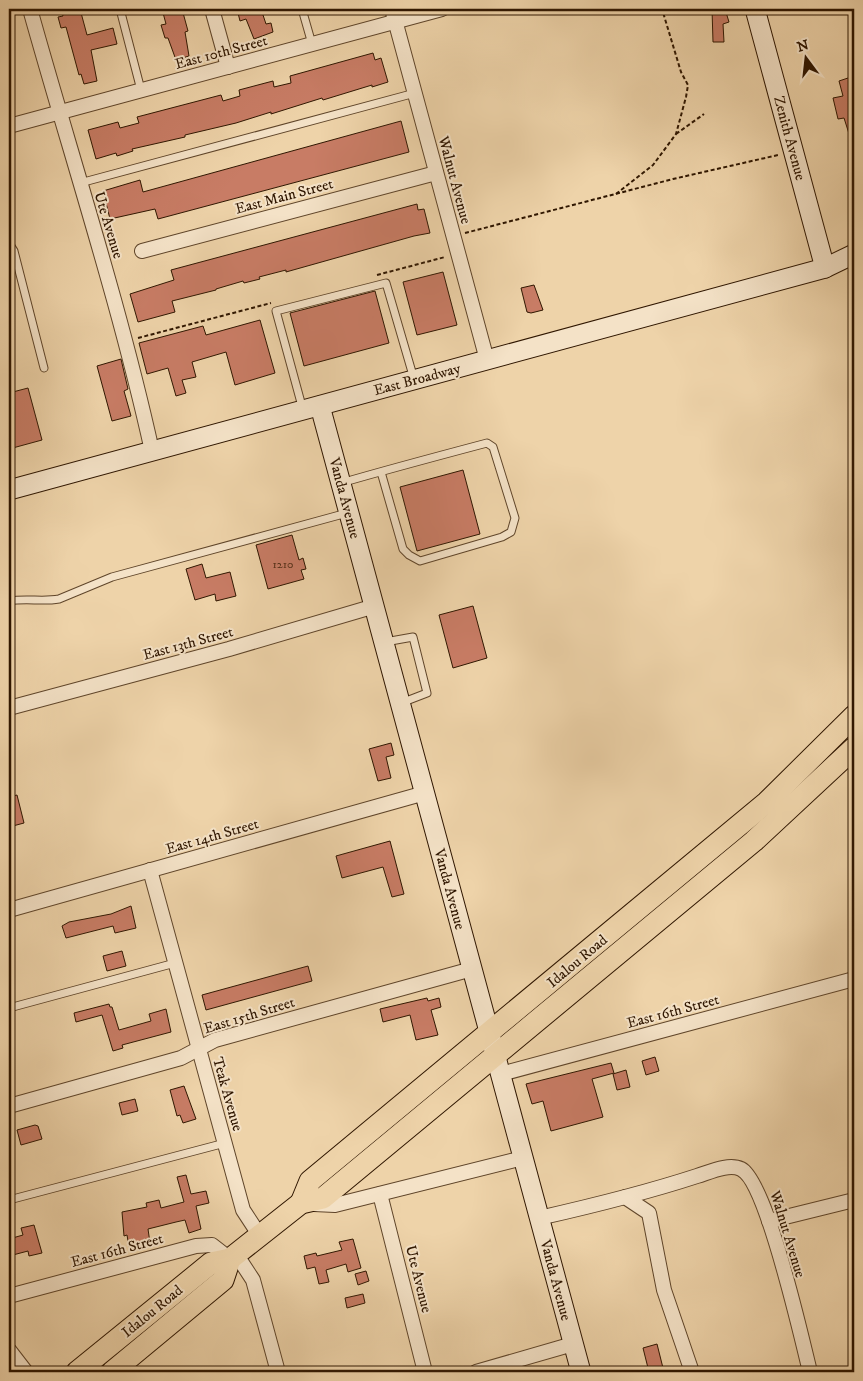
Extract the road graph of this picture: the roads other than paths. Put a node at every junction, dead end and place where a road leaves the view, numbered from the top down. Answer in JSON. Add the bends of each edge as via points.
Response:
{"nodes":[{"id":1,"x":30,"y":9,"type":"edge"},
{"id":2,"x":120,"y":9,"type":"edge"},
{"id":3,"x":212,"y":9,"type":"edge"},
{"id":4,"x":302,"y":9,"type":"edge"},
{"id":5,"x":442,"y":9,"type":"edge"},
{"id":6,"x":755,"y":9,"type":"edge"},
{"id":7,"x":393,"y":15,"type":"edge"},
{"id":8,"x":312,"y":44,"type":"junction"},
{"id":9,"x":228,"y":67,"type":"junction"},
{"id":10,"x":142,"y":90,"type":"junction"},
{"id":11,"x":414,"y":93,"type":"junction"},
{"id":12,"x":59,"y":112,"type":"junction"},
{"id":13,"x":9,"y":126,"type":"edge"},
{"id":14,"x":436,"y":173,"type":"junction"},
{"id":15,"x":80,"y":183,"type":"junction"},
{"id":16,"x":9,"y":243,"type":"edge"},
{"id":17,"x":142,"y":251,"type":"dead end"},
{"id":18,"x":854,"y":254,"type":"edge"},
{"id":19,"x":825,"y":268,"type":"junction"},
{"id":20,"x":854,"y":269,"type":"edge"},
{"id":21,"x":487,"y":360,"type":"junction"},
{"id":22,"x":44,"y":368,"type":"dead end"},
{"id":23,"x":414,"y":379,"type":"junction"},
{"id":24,"x":312,"y":408,"type":"junction"},
{"id":25,"x":152,"y":451,"type":"junction"},
{"id":26,"x":381,"y":472,"type":"junction"},
{"id":27,"x":341,"y":483,"type":"junction"},
{"id":28,"x":9,"y":490,"type":"edge"},
{"id":29,"x":349,"y":512,"type":"junction"},
{"id":30,"x":9,"y":601,"type":"edge"},
{"id":31,"x":374,"y":606,"type":"junction"},
{"id":32,"x":384,"y":642,"type":"junction"},
{"id":33,"x":400,"y":703,"type":"junction"},
{"id":34,"x":9,"y":708,"type":"edge"},
{"id":35,"x":854,"y":716,"type":"edge"},
{"id":36,"x":854,"y":748,"type":"edge"},
{"id":37,"x":425,"y":793,"type":"junction"},
{"id":38,"x":150,"y":870,"type":"junction"},
{"id":39,"x":9,"y":910,"type":"edge"},
{"id":40,"x":175,"y":963,"type":"junction"},
{"id":41,"x":472,"y":969,"type":"junction"},
{"id":42,"x":854,"y":979,"type":"edge"},
{"id":43,"x":9,"y":1008,"type":"edge"},
{"id":44,"x":490,"y":1032,"type":"junction"},
{"id":45,"x":198,"y":1049,"type":"junction"},
{"id":46,"x":498,"y":1065,"type":"junction"},
{"id":47,"x":9,"y":1106,"type":"edge"},
{"id":48,"x":226,"y":1143,"type":"junction"},
{"id":49,"x":523,"y":1158,"type":"junction"},
{"id":50,"x":380,"y":1194,"type":"junction"},
{"id":51,"x":625,"y":1197,"type":"junction"},
{"id":52,"x":9,"y":1200,"type":"edge"},
{"id":53,"x":854,"y":1200,"type":"edge"},
{"id":54,"x":301,"y":1203,"type":"junction"},
{"id":55,"x":539,"y":1218,"type":"junction"},
{"id":56,"x":769,"y":1221,"type":"junction"},
{"id":57,"x":260,"y":1236,"type":"junction"},
{"id":58,"x":233,"y":1257,"type":"junction"},
{"id":59,"x":9,"y":1296,"type":"edge"},
{"id":60,"x":573,"y":1344,"type":"junction"},
{"id":61,"x":9,"y":1350,"type":"edge"},
{"id":62,"x":500,"y":1369,"type":"edge"},
{"id":63,"x":26,"y":1372,"type":"edge"},
{"id":64,"x":77,"y":1372,"type":"edge"},
{"id":65,"x":112,"y":1372,"type":"edge"},
{"id":66,"x":278,"y":1372,"type":"edge"},
{"id":67,"x":425,"y":1372,"type":"edge"},
{"id":68,"x":476,"y":1372,"type":"edge"},
{"id":69,"x":581,"y":1372,"type":"edge"},
{"id":70,"x":692,"y":1372,"type":"edge"},
{"id":71,"x":810,"y":1372,"type":"edge"}],
"edges":[{"from":1,"to":12,"type":"street","name":"Ute Avenue"},
{"from":2,"to":10,"type":"lane"},
{"from":3,"to":9,"type":"street"},
{"from":4,"to":8,"type":"lane"},
{"from":5,"to":7,"type":"street","name":"East 10th Street"},
{"from":6,"to":19,"type":"street","name":"Zenith Avenue"},
{"from":7,"to":8,"type":"street","name":"East 10th Street"},
{"from":7,"to":11,"type":"street","name":"Walnut Avenue"},
{"from":8,"to":9,"type":"street","name":"East 10th Street"},
{"from":9,"to":10,"type":"street","name":"East 10th Street"},
{"from":10,"to":12,"type":"street","name":"East 10th Street"},
{"from":11,"to":14,"type":"street","name":"Walnut Avenue"},
{"from":11,"to":15,"type":"lane"},
{"from":12,"to":13,"type":"street","name":"East 10th Street"},
{"from":12,"to":15,"type":"street","name":"Ute Avenue"},
{"from":14,"to":17,"type":"street","name":"East Main Street"},
{"from":14,"to":21,"type":"street","name":"Walnut Avenue"},
{"from":15,"to":25,"type":"street","name":"Ute Avenue","via":[[126,341]]},
{"from":16,"to":22,"type":"lane","via":[[14,251]]},
{"from":18,"to":19,"type":"street","name":"East Broadway"},
{"from":19,"to":20,"type":"street","name":"East Broadway"},
{"from":19,"to":21,"type":"street","name":"East Broadway"},
{"from":21,"to":23,"type":"street","name":"East Broadway"},
{"from":23,"to":24,"type":"street","name":"East Broadway"},
{"from":23,"to":24,"type":"lane","via":[[386,283],[276,311]]},
{"from":24,"to":25,"type":"street","name":"East Broadway"},
{"from":24,"to":27,"type":"street","name":"Vanda Avenue"},
{"from":25,"to":28,"type":"street","name":"East Broadway"},
{"from":26,"to":26,"type":"lane","via":[[490,444],[515,518],[511,532],[502,538],[416,560],[403,549]]},
{"from":26,"to":27,"type":"lane"},
{"from":27,"to":29,"type":"street","name":"Vanda Avenue"},
{"from":29,"to":30,"type":"lane","via":[[112,577],[59,599]]},
{"from":29,"to":31,"type":"street","name":"Vanda Avenue"},
{"from":31,"to":32,"type":"street","name":"Vanda Avenue"},
{"from":31,"to":34,"type":"street","name":"East 13th Street"},
{"from":32,"to":33,"type":"street","name":"Vanda Avenue"},
{"from":32,"to":33,"type":"lane","via":[[413,637],[427,693]]},
{"from":33,"to":37,"type":"street","name":"Vanda Avenue"},
{"from":35,"to":44,"type":"main road","name":"Idalou Road","via":[[767,802]]},
{"from":36,"to":46,"type":"main road","name":"Idalou Road","via":[[754,841]]},
{"from":37,"to":38,"type":"street","name":"East 14th Street"},
{"from":37,"to":41,"type":"street","name":"Vanda Avenue"},
{"from":38,"to":39,"type":"street","name":"East 14th Street"},
{"from":38,"to":40,"type":"street","name":"Teak Avenue"},
{"from":40,"to":43,"type":"lane"},
{"from":40,"to":45,"type":"street","name":"Teak Avenue"},
{"from":41,"to":44,"type":"street","name":"Vanda Avenue"},
{"from":41,"to":45,"type":"street","name":"East 15th Street","via":[[215,1040]]},
{"from":42,"to":46,"type":"street","name":"East 16th Street"},
{"from":44,"to":46,"type":"street","name":"Vanda Avenue"},
{"from":44,"to":54,"type":"main road","name":"Idalou Road","via":[[310,1181]]},
{"from":45,"to":47,"type":"street","name":"East 15th Street","via":[[181,1058]]},
{"from":45,"to":48,"type":"street","name":"Teak Avenue"},
{"from":46,"to":49,"type":"street","name":"Vanda Avenue"},
{"from":46,"to":54,"type":"main road","name":"Idalou Road","via":[[322,1198]]},
{"from":48,"to":52,"type":"lane"},
{"from":48,"to":57,"type":"street","name":"Teak Avenue","via":[[243,1210]]},
{"from":49,"to":50,"type":"street"},
{"from":49,"to":55,"type":"street","name":"Vanda Avenue"},
{"from":50,"to":54,"type":"street","via":[[335,1205]]},
{"from":50,"to":67,"type":"street","name":"Ute Avenue"},
{"from":51,"to":55,"type":"street","name":"Walnut Avenue"},
{"from":51,"to":56,"type":"street","name":"Walnut Avenue","via":[[732,1167],[750,1175]]},
{"from":51,"to":70,"type":"street","via":[[649,1213],[664,1290]]},
{"from":53,"to":56,"type":"street"},
{"from":54,"to":57,"type":"main road","name":"Idalou Road"},
{"from":55,"to":60,"type":"street","name":"Vanda Avenue"},
{"from":56,"to":71,"type":"street","name":"Walnut Avenue"},
{"from":57,"to":58,"type":"main road","name":"Idalou Road"},
{"from":58,"to":59,"type":"street","name":"East 16th Street","via":[[212,1245],[196,1246]]},
{"from":58,"to":64,"type":"main road","name":"Idalou Road","via":[[211,1263]]},
{"from":58,"to":65,"type":"main road","name":"Idalou Road","via":[[223,1280]]},
{"from":58,"to":66,"type":"street","via":[[253,1280]]},
{"from":60,"to":62,"type":"street"},
{"from":60,"to":69,"type":"street","name":"Vanda Avenue"},
{"from":61,"to":63,"type":"street"},
{"from":62,"to":68,"type":"street"}]}
